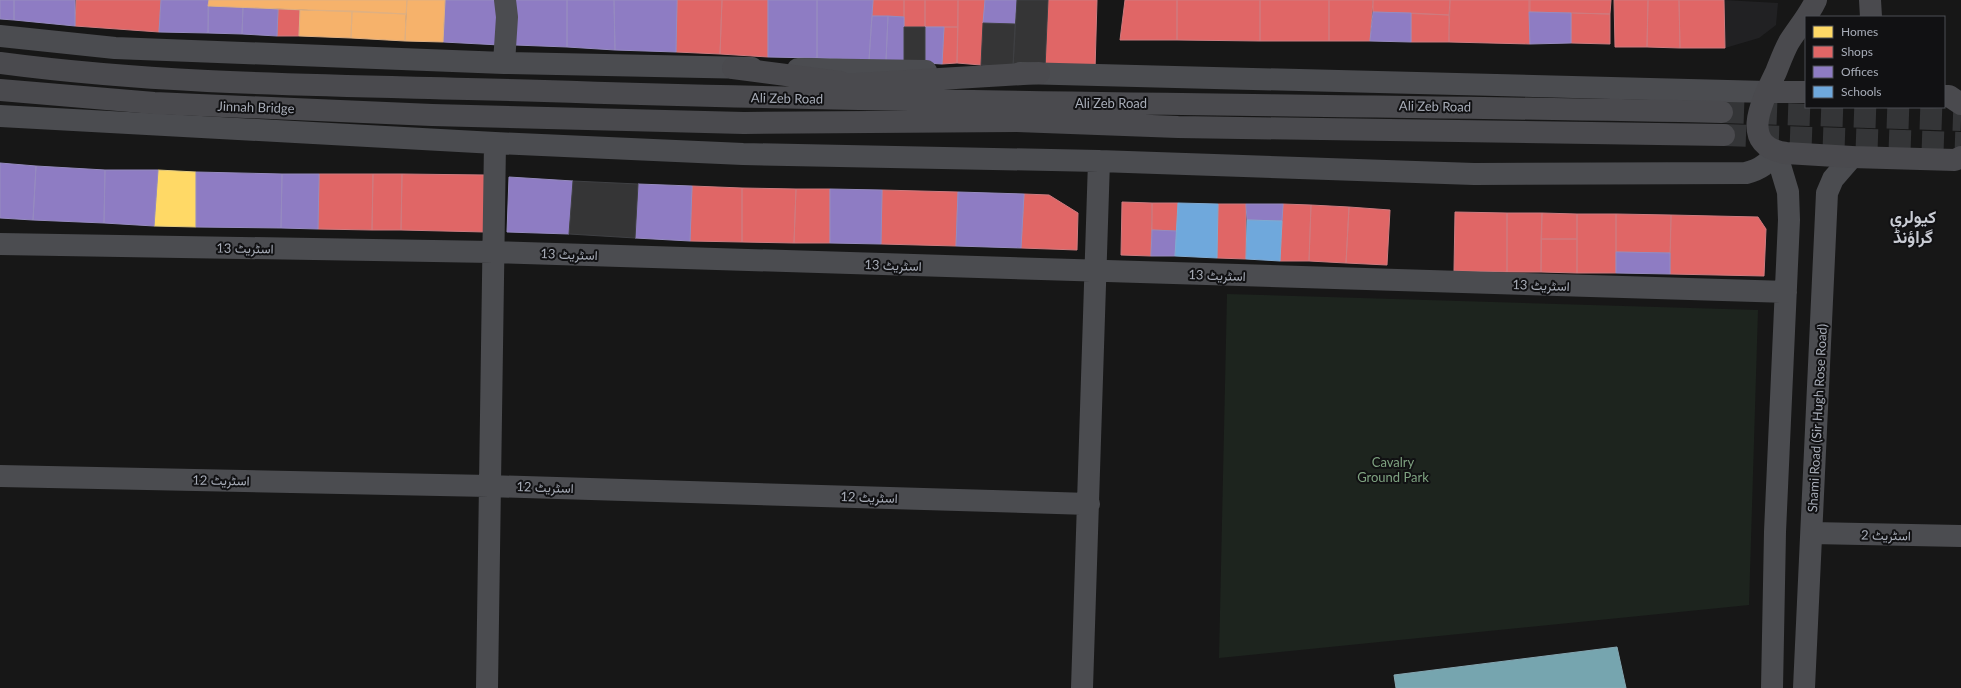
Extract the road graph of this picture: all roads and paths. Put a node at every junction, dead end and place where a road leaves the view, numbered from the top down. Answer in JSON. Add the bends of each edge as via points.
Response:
{"nodes":[{"id":1,"x":505,"y":0,"type":"edge"},
{"id":2,"x":1816,"y":0,"type":"edge"},
{"id":3,"x":1870,"y":0,"type":"edge"},
{"id":4,"x":1806,"y":16,"type":"edge"},
{"id":5,"x":1871,"y":16,"type":"edge"},
{"id":6,"x":1805,"y":18,"type":"edge"},
{"id":7,"x":0,"y":36,"type":"edge"},
{"id":8,"x":0,"y":63,"type":"edge"},
{"id":9,"x":504,"y":64,"type":"junction"},
{"id":10,"x":733,"y":68,"type":"junction"},
{"id":11,"x":1039,"y":73,"type":"junction"},
{"id":12,"x":855,"y":84,"type":"junction"},
{"id":13,"x":0,"y":90,"type":"edge"},
{"id":14,"x":500,"y":90,"type":"joint"},
{"id":15,"x":1766,"y":92,"type":"junction"},
{"id":16,"x":1805,"y":92,"type":"edge"},
{"id":17,"x":680,"y":96,"type":"junction"},
{"id":18,"x":1016,"y":102,"type":"junction"},
{"id":19,"x":1722,"y":112,"type":"tunnel mouth"},
{"id":20,"x":0,"y":116,"type":"edge"},
{"id":21,"x":513,"y":116,"type":"joint"},
{"id":22,"x":744,"y":123,"type":"junction"},
{"id":23,"x":1724,"y":135,"type":"tunnel mouth"},
{"id":24,"x":495,"y":143,"type":"junction"},
{"id":25,"x":1776,"y":152,"type":"junction"},
{"id":26,"x":743,"y":154,"type":"junction"},
{"id":27,"x":1852,"y":157,"type":"junction"},
{"id":28,"x":1961,"y":157,"type":"edge"},
{"id":29,"x":1099,"y":161,"type":"junction"},
{"id":30,"x":0,"y":244,"type":"edge"},
{"id":31,"x":493,"y":252,"type":"junction"},
{"id":32,"x":1094,"y":271,"type":"junction"},
{"id":33,"x":1786,"y":292,"type":"junction"},
{"id":34,"x":0,"y":476,"type":"edge"},
{"id":35,"x":489,"y":486,"type":"junction"},
{"id":36,"x":1089,"y":504,"type":"junction"},
{"id":37,"x":1812,"y":533,"type":"junction"},
{"id":38,"x":1961,"y":536,"type":"edge"},
{"id":39,"x":487,"y":688,"type":"edge"},
{"id":40,"x":1082,"y":688,"type":"edge"},
{"id":41,"x":1772,"y":688,"type":"edge"},
{"id":42,"x":1804,"y":688,"type":"edge"}],
"edges":[{"from":1,"to":9,"type":"street","via":[[507,17]]},
{"from":2,"to":4,"type":"main road"},
{"from":3,"to":5,"type":"main road"},
{"from":6,"to":15,"type":"main road","via":[[1789,43]]},
{"from":7,"to":9,"type":"street","via":[[115,48]]},
{"from":8,"to":14,"type":"main road","name":"Jinnah Bridge","via":[[158,79]]},
{"from":9,"to":10,"type":"street"},
{"from":10,"to":11,"type":"street"},
{"from":10,"to":12,"type":"main road"},
{"from":11,"to":12,"type":"main road"},
{"from":11,"to":15,"type":"street"},
{"from":12,"to":17,"type":"main road"},
{"from":12,"to":18,"type":"main road"},
{"from":13,"to":21,"type":"main road","name":"Jinnah Bridge","via":[[154,103]]},
{"from":14,"to":17,"type":"main road","name":"Ali Zeb Road"},
{"from":15,"to":16,"type":"main road"},
{"from":15,"to":25,"type":"main road","via":[[1758,114],[1758,132],[1761,141]]},
{"from":17,"to":18,"type":"main road","name":"Ali Zeb Road"},
{"from":18,"to":19,"type":"main road","name":"Ali Zeb Road"},
{"from":20,"to":24,"type":"street"},
{"from":21,"to":22,"type":"main road","name":"Ali Zeb Road"},
{"from":22,"to":23,"type":"main road","name":"Ali Zeb Road","via":[[1017,122],[1178,127]]},
{"from":22,"to":26,"type":"street"},
{"from":24,"to":26,"type":"street"},
{"from":24,"to":31,"type":"street"},
{"from":25,"to":27,"type":"main road"},
{"from":25,"to":29,"type":"street","via":[[1767,164],[1746,173],[1474,174]]},
{"from":25,"to":33,"type":"street","via":[[1785,177],[1789,204]]},
{"from":26,"to":29,"type":"street"},
{"from":27,"to":28,"type":"main road","via":[[1954,160]]},
{"from":27,"to":37,"type":"street","name":"Shami Road (Sir Hugh Rose Road)","via":[[1833,179],[1827,193]]},
{"from":29,"to":32,"type":"street"},
{"from":30,"to":31,"type":"street","name":"اسٹریٹ 13"},
{"from":31,"to":32,"type":"street","name":"اسٹریٹ 13"},
{"from":31,"to":35,"type":"street"},
{"from":32,"to":33,"type":"street","name":"اسٹریٹ 13"},
{"from":32,"to":36,"type":"street"},
{"from":33,"to":41,"type":"street","via":[[1775,532]]},
{"from":34,"to":35,"type":"street","name":"اسٹریٹ 12"},
{"from":35,"to":36,"type":"street","name":"اسٹریٹ 12"},
{"from":35,"to":39,"type":"street"},
{"from":36,"to":40,"type":"street"},
{"from":37,"to":38,"type":"street","name":"اسٹریٹ 2"},
{"from":37,"to":42,"type":"street","name":"Shami Road (Sir Hugh Rose Road)"}]}
